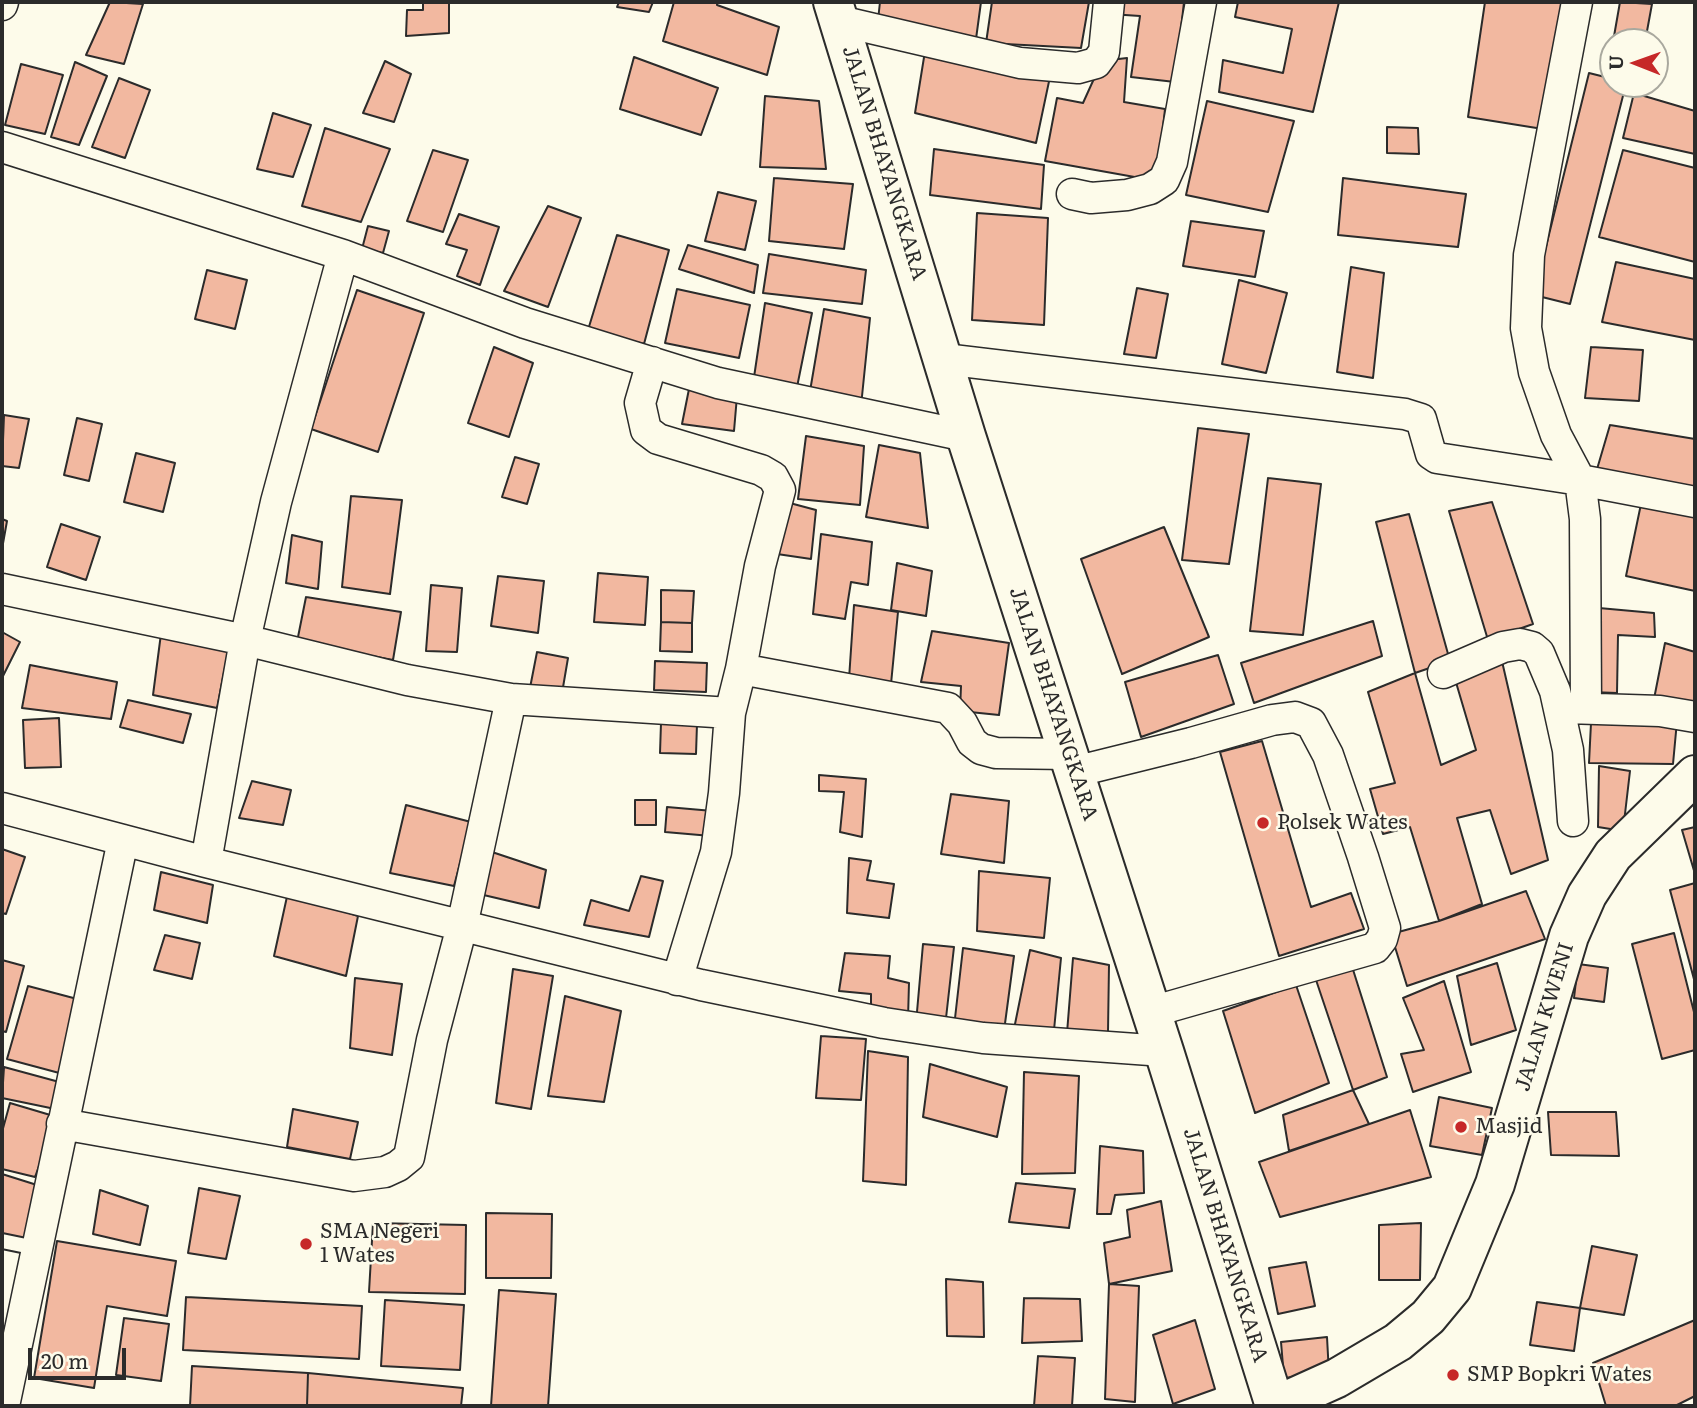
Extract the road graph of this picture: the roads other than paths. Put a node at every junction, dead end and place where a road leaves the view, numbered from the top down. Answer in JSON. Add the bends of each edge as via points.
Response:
{"nodes":[{"id":1,"x":1109,"y":2,"type":"edge"},
{"id":2,"x":1202,"y":2,"type":"edge"},
{"id":3,"x":1577,"y":2,"type":"edge"},
{"id":4,"x":837,"y":11,"type":"edge"},
{"id":5,"x":2,"y":147,"type":"edge"},
{"id":6,"x":1072,"y":194,"type":"dead end"},
{"id":7,"x":343,"y":256,"type":"junction"},
{"id":8,"x":944,"y":359,"type":"junction"},
{"id":9,"x":652,"y":362,"type":"junction"},
{"id":10,"x":966,"y":436,"type":"junction"},
{"id":11,"x":1580,"y":480,"type":"junction"},
{"id":12,"x":1695,"y":502,"type":"edge"},
{"id":13,"x":2,"y":589,"type":"edge"},
{"id":14,"x":245,"y":640,"type":"junction"},
{"id":15,"x":741,"y":669,"type":"junction"},
{"id":16,"x":1443,"y":673,"type":"dead end"},
{"id":17,"x":511,"y":699,"type":"junction"},
{"id":18,"x":1572,"y":708,"type":"junction"},
{"id":19,"x":730,"y":713,"type":"junction"},
{"id":20,"x":1695,"y":717,"type":"edge"},
{"id":21,"x":1071,"y":763,"type":"junction"},
{"id":22,"x":1695,"y":775,"type":"edge"},
{"id":23,"x":2,"y":808,"type":"edge"},
{"id":24,"x":1573,"y":821,"type":"dead end"},
{"id":25,"x":122,"y":840,"type":"junction"},
{"id":26,"x":206,"y":862,"type":"junction"},
{"id":27,"x":462,"y":926,"type":"junction"},
{"id":28,"x":677,"y":979,"type":"junction"},
{"id":29,"x":1152,"y":1012,"type":"junction"},
{"id":30,"x":1164,"y":1051,"type":"junction"},
{"id":31,"x":62,"y":1124,"type":"junction"},
{"id":32,"x":2,"y":1241,"type":"edge"},
{"id":33,"x":36,"y":1248,"type":"junction"},
{"id":34,"x":4,"y":1406,"type":"edge"},
{"id":35,"x":1275,"y":1406,"type":"edge"}],
"edges":[{"from":1,"to":4,"type":"street","via":[[1104,52],[1096,63],[1078,68],[1020,63]]},
{"from":2,"to":6,"type":"street","via":[[1175,151],[1164,180],[1127,195],[1091,198]]},
{"from":3,"to":11,"type":"street","via":[[1529,255],[1526,328],[1534,373],[1556,435]]},
{"from":4,"to":8,"type":"street","name":"JALAN BHAYANGKARA"},
{"from":5,"to":7,"type":"street"},
{"from":7,"to":9,"type":"street","via":[[525,323]]},
{"from":7,"to":14,"type":"street","via":[[276,502]]},
{"from":8,"to":10,"type":"street","name":"JALAN BHAYANGKARA"},
{"from":8,"to":11,"type":"street","via":[[1405,414],[1420,419],[1431,454],[1437,458]]},
{"from":9,"to":10,"type":"street","via":[[718,383]]},
{"from":9,"to":15,"type":"street","via":[[640,402],[646,430],[658,439],[761,470],[773,477],[780,490]]},
{"from":10,"to":21,"type":"street","name":"JALAN BHAYANGKARA"},
{"from":11,"to":12,"type":"street"},
{"from":11,"to":18,"type":"street","via":[[1585,519]]},
{"from":13,"to":14,"type":"street"},
{"from":14,"to":17,"type":"street","via":[[407,680]]},
{"from":14,"to":26,"type":"street"},
{"from":15,"to":19,"type":"street"},
{"from":15,"to":21,"type":"street","via":[[948,708],[981,749]]},
{"from":16,"to":18,"type":"street","via":[[1503,647],[1532,647]]},
{"from":17,"to":19,"type":"street"},
{"from":17,"to":27,"type":"street"},
{"from":18,"to":20,"type":"street"},
{"from":18,"to":24,"type":"street","via":[[1568,750]]},
{"from":19,"to":28,"type":"street","via":[[716,852]]},
{"from":21,"to":29,"type":"street","name":"JALAN BHAYANGKARA"},
{"from":21,"to":29,"type":"street","via":[[1191,743],[1295,717],[1311,723],[1328,755],[1363,857],[1385,928],[1375,948]]},
{"from":22,"to":35,"type":"street","name":"JALAN KWENI","via":[[1613,855],[1587,895],[1570,936],[1495,1184],[1452,1288],[1398,1342],[1337,1378]]},
{"from":23,"to":25,"type":"street"},
{"from":25,"to":26,"type":"street"},
{"from":25,"to":31,"type":"street"},
{"from":26,"to":27,"type":"street"},
{"from":27,"to":28,"type":"street"},
{"from":27,"to":31,"type":"street","via":[[432,1040],[409,1157],[398,1166],[373,1175],[354,1175]]},
{"from":28,"to":30,"type":"street","via":[[884,1023],[971,1036]]},
{"from":29,"to":30,"type":"street","name":"JALAN BHAYANGKARA"},
{"from":30,"to":35,"type":"street","name":"JALAN BHAYANGKARA"},
{"from":31,"to":33,"type":"street"},
{"from":32,"to":33,"type":"lane"},
{"from":33,"to":34,"type":"street"}]}
